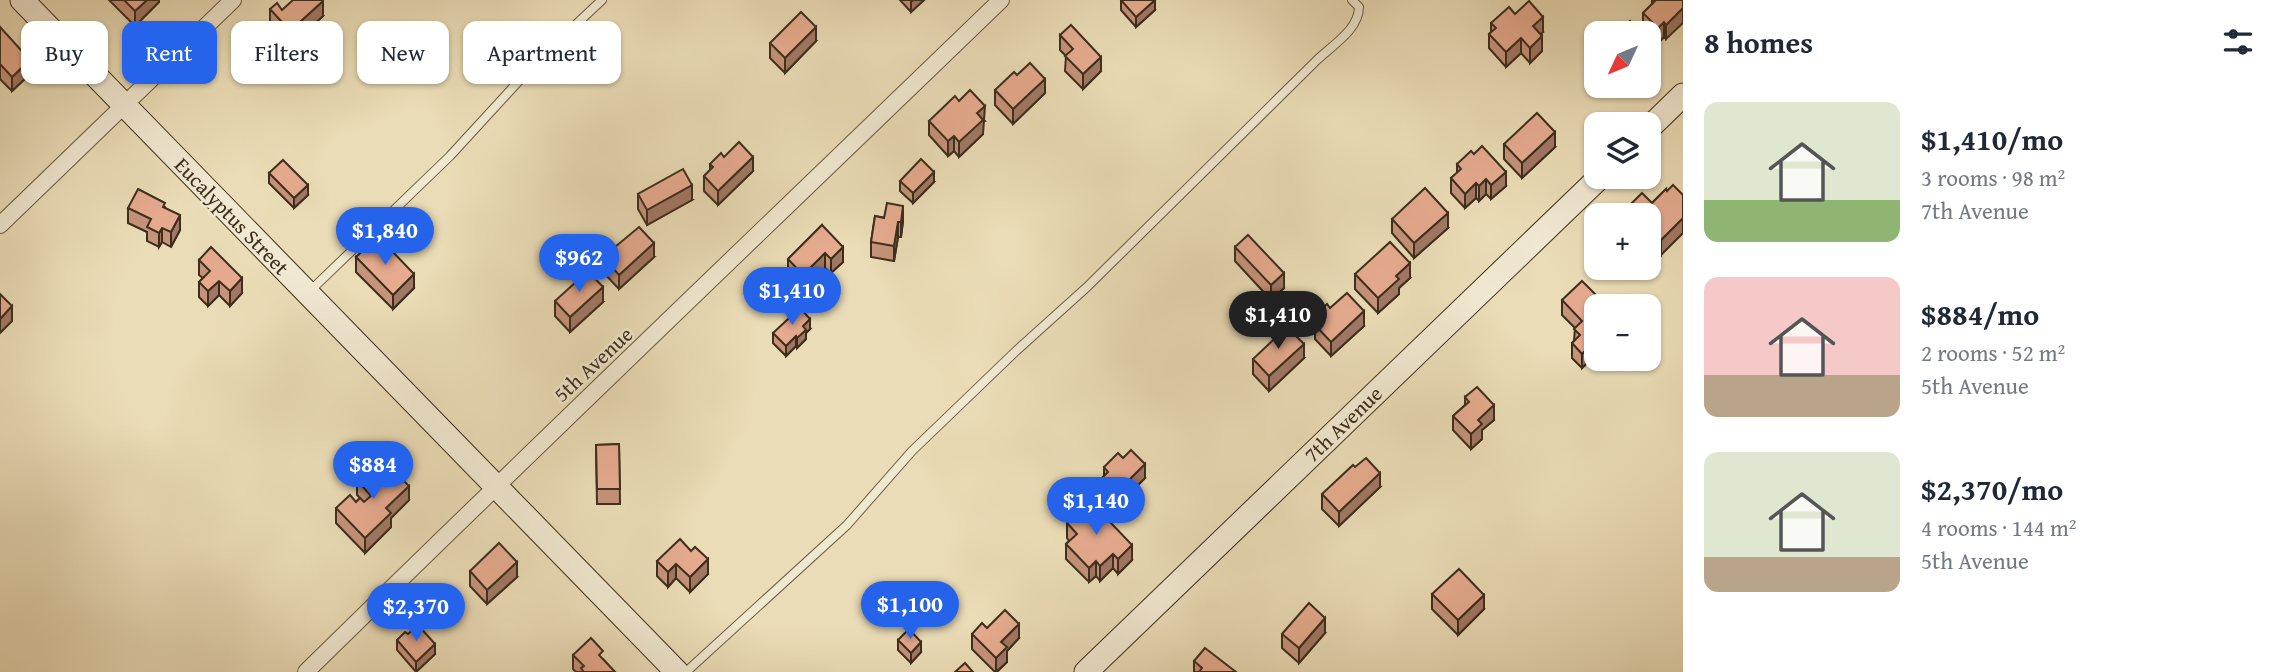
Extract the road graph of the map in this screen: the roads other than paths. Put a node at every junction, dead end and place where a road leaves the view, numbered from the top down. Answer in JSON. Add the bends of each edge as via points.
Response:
{"nodes":[{"id":1,"x":22,"y":0,"type":"edge"},
{"id":2,"x":233,"y":0,"type":"edge"},
{"id":3,"x":602,"y":0,"type":"edge"},
{"id":4,"x":1001,"y":0,"type":"edge"},
{"id":5,"x":1352,"y":0,"type":"edge"},
{"id":6,"x":1683,"y":95,"type":"edge"},
{"id":7,"x":123,"y":104,"type":"junction"},
{"id":8,"x":1661,"y":116,"type":"edge"},
{"id":9,"x":1588,"y":189,"type":"edge"},
{"id":10,"x":0,"y":225,"type":"edge"},
{"id":11,"x":308,"y":293,"type":"junction"},
{"id":12,"x":496,"y":486,"type":"junction"},
{"id":13,"x":306,"y":672,"type":"edge"},
{"id":14,"x":677,"y":672,"type":"edge"},
{"id":15,"x":686,"y":672,"type":"edge"},
{"id":16,"x":1086,"y":672,"type":"edge"}],
"edges":[{"from":1,"to":7,"type":"main road","name":"Eucalyptus Street"},
{"from":2,"to":7,"type":"street"},
{"from":3,"to":11,"type":"lane"},
{"from":4,"to":12,"type":"street","name":"5th Avenue"},
{"from":5,"to":15,"type":"lane","via":[[1359,7],[1354,25],[912,452],[847,525]]},
{"from":6,"to":8,"type":"main road"},
{"from":7,"to":10,"type":"street"},
{"from":7,"to":11,"type":"main road","name":"Eucalyptus Street"},
{"from":9,"to":16,"type":"main road","name":"7th Avenue"},
{"from":11,"to":12,"type":"main road","name":"Eucalyptus Street"},
{"from":12,"to":13,"type":"street","name":"5th Avenue"},
{"from":12,"to":14,"type":"main road","name":"Eucalyptus Street"}]}
